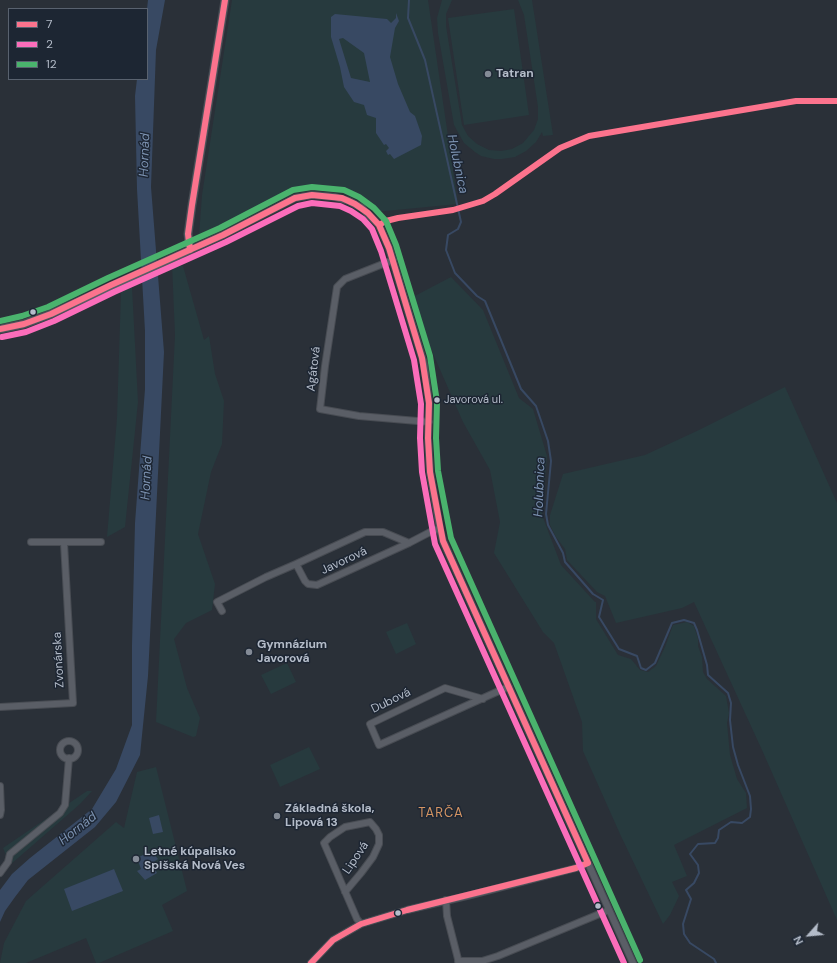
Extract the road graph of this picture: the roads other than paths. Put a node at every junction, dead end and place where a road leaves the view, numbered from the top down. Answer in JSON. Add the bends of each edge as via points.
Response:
{"nodes":[{"id":1,"x":225,"y":0,"type":"edge"},
{"id":2,"x":190,"y":250,"type":"junction"},
{"id":3,"x":393,"y":260,"type":"junction"},
{"id":4,"x":0,"y":329,"type":"edge"},
{"id":5,"x":429,"y":422,"type":"junction"},
{"id":6,"x":440,"y":529,"type":"junction"},
{"id":7,"x":32,"y":542,"type":"dead end"},
{"id":8,"x":101,"y":542,"type":"dead end"},
{"id":9,"x":64,"y":543,"type":"junction"},
{"id":10,"x":409,"y":543,"type":"junction"},
{"id":11,"x":296,"y":564,"type":"junction"},
{"id":12,"x":222,"y":611,"type":"dead end"},
{"id":13,"x":509,"y":687,"type":"junction"},
{"id":14,"x":483,"y":699,"type":"junction"},
{"id":15,"x":0,"y":707,"type":"edge"},
{"id":16,"x":69,"y":758,"type":"dead end"},
{"id":17,"x":0,"y":786,"type":"edge"},
{"id":18,"x":0,"y":815,"type":"edge"},
{"id":19,"x":588,"y":863,"type":"junction"},
{"id":20,"x":0,"y":873,"type":"edge"},
{"id":21,"x":345,"y":892,"type":"junction"},
{"id":22,"x":446,"y":900,"type":"junction"},
{"id":23,"x":609,"y":910,"type":"junction"},
{"id":24,"x":361,"y":924,"type":"junction"},
{"id":25,"x":458,"y":962,"type":"edge"},
{"id":26,"x":311,"y":963,"type":"edge"},
{"id":27,"x":633,"y":963,"type":"edge"}],
"edges":[{"from":1,"to":2,"type":"street","via":[[192,205],[188,234]]},
{"from":2,"to":3,"type":"street","via":[[295,198],[312,195],[335,197],[362,208],[379,225]]},
{"from":2,"to":4,"type":"street","via":[[39,319]]},
{"from":3,"to":5,"type":"street","via":[[424,364]]},
{"from":3,"to":5,"type":"street","name":"Agátová","via":[[345,279],[337,287],[320,409],[359,416]]},
{"from":5,"to":6,"type":"street","via":[[430,472]]},
{"from":6,"to":10,"type":"street","name":"Javorová"},
{"from":6,"to":13,"type":"street"},
{"from":7,"to":9,"type":"street"},
{"from":8,"to":9,"type":"street"},
{"from":9,"to":15,"type":"street","name":"Zvonárska","via":[[73,703]]},
{"from":10,"to":11,"type":"street","name":"Javorová","via":[[382,532],[365,532]]},
{"from":10,"to":11,"type":"street","name":"Javorová","via":[[318,585],[308,584]]},
{"from":11,"to":12,"type":"street","name":"Javorová","via":[[217,602]]},
{"from":13,"to":14,"type":"street","name":"Dubová"},
{"from":13,"to":19,"type":"street"},
{"from":14,"to":14,"type":"street","name":"Dubová","via":[[445,688],[370,724],[380,745]]},
{"from":16,"to":20,"type":"street","via":[[65,805],[10,854]]},
{"from":17,"to":18,"type":"street"},
{"from":19,"to":22,"type":"street"},
{"from":19,"to":23,"type":"street"},
{"from":21,"to":21,"type":"street","name":"Lipová","via":[[362,874],[379,844],[379,835],[370,822],[345,827],[324,843]]},
{"from":21,"to":24,"type":"street","name":"Lipová"},
{"from":22,"to":24,"type":"street"},
{"from":22,"to":25,"type":"street","via":[[447,916]]},
{"from":23,"to":25,"type":"street","via":[[498,956],[482,961]]},
{"from":23,"to":27,"type":"street"},
{"from":24,"to":26,"type":"street","via":[[333,940]]}]}
